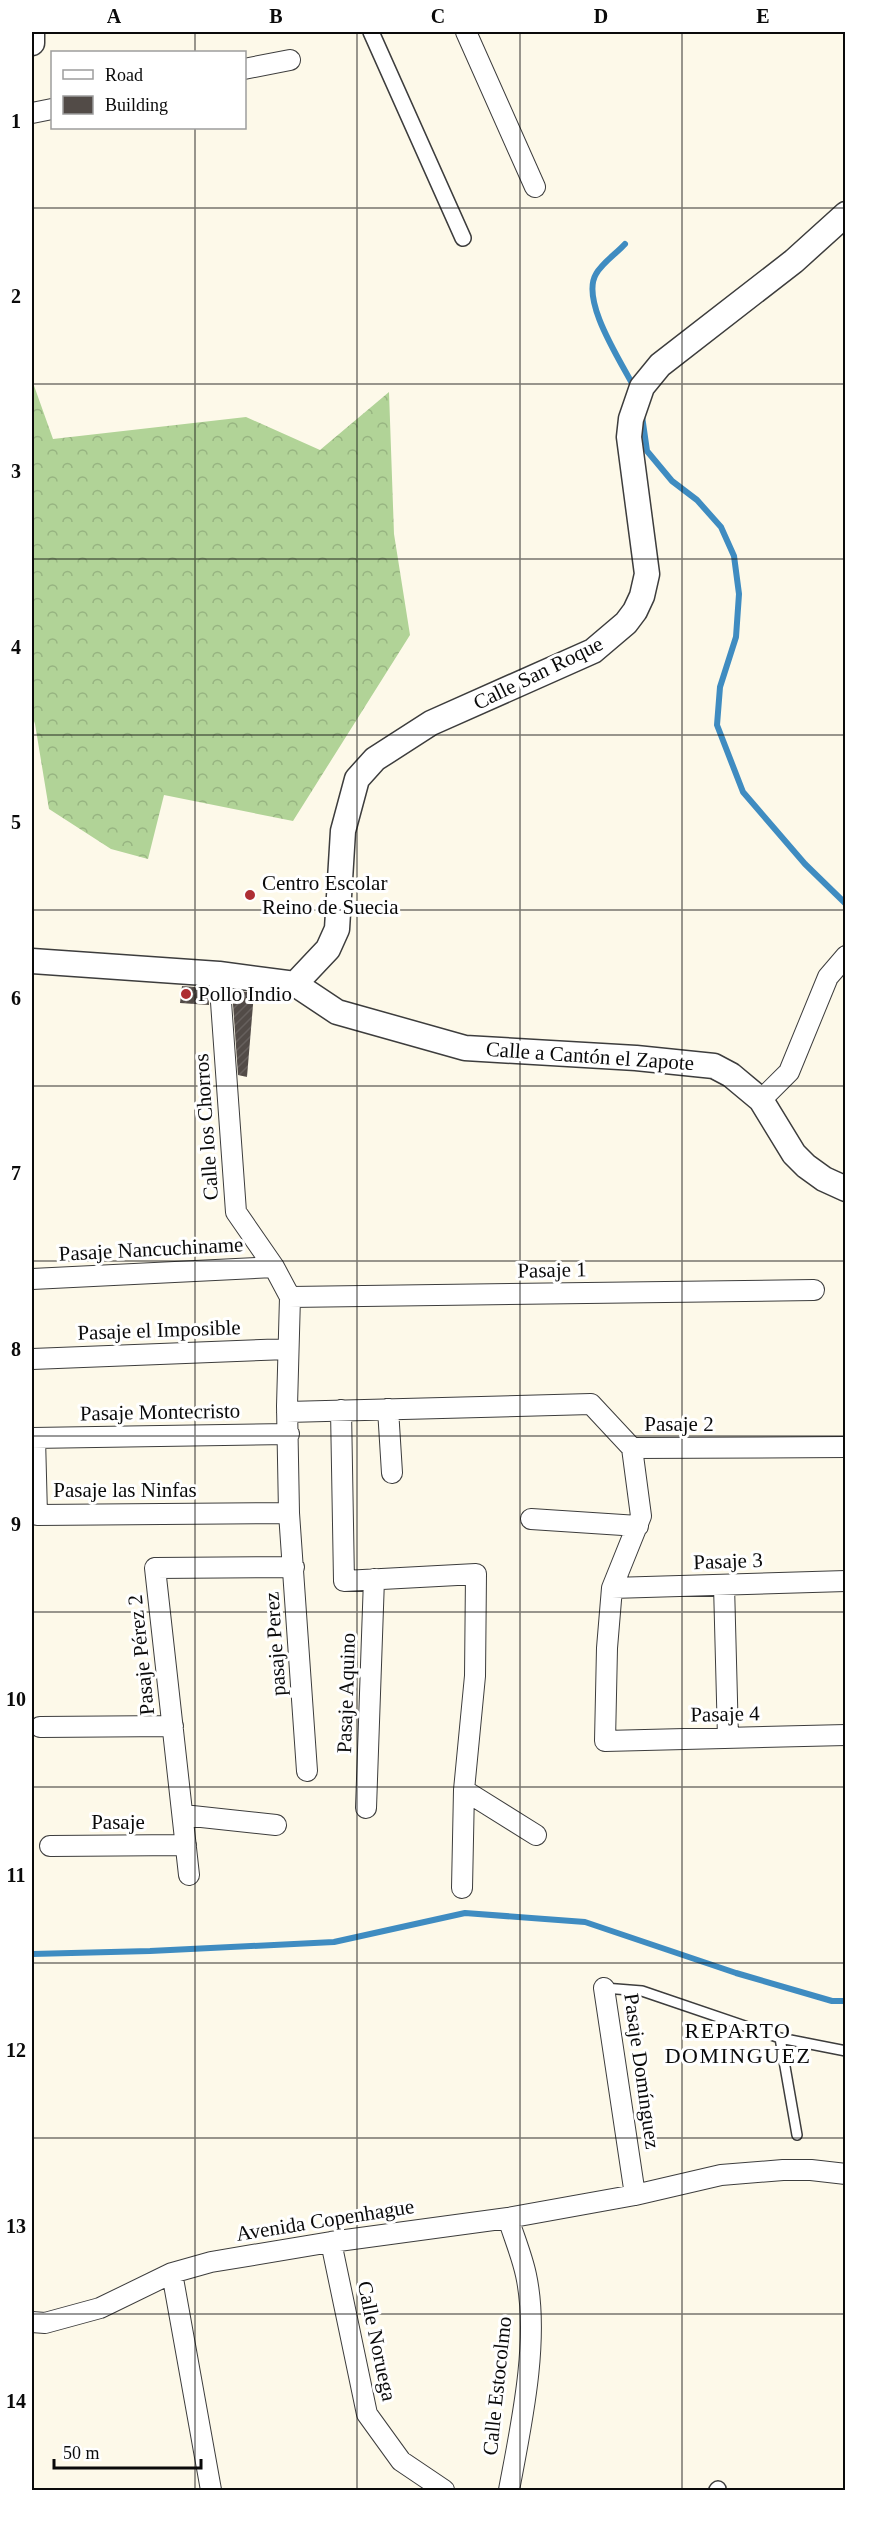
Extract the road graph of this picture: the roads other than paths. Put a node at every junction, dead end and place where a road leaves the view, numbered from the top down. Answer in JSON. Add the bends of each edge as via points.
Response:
{"nodes":[{"id":1,"x":32,"y":32,"type":"edge"},
{"id":2,"x":371,"y":32,"type":"edge"},
{"id":3,"x":466,"y":32,"type":"edge"},
{"id":4,"x":32,"y":43,"type":"edge"},
{"id":5,"x":290,"y":60,"type":"dead end"},
{"id":6,"x":246,"y":69,"type":"edge"},
{"id":7,"x":51,"y":109,"type":"edge"},
{"id":8,"x":32,"y":113,"type":"edge"},
{"id":9,"x":535,"y":187,"type":"dead end"},
{"id":10,"x":846,"y":214,"type":"edge"},
{"id":11,"x":463,"y":238,"type":"dead end"},
{"id":12,"x":846,"y":956,"type":"edge"},
{"id":13,"x":32,"y":961,"type":"edge"},
{"id":14,"x":219,"y":974,"type":"junction"},
{"id":15,"x":295,"y":984,"type":"junction"},
{"id":16,"x":761,"y":1100,"type":"junction"},
{"id":17,"x":846,"y":1189,"type":"edge"},
{"id":18,"x":274,"y":1267,"type":"junction"},
{"id":19,"x":32,"y":1280,"type":"edge"},
{"id":20,"x":814,"y":1290,"type":"dead end"},
{"id":21,"x":290,"y":1297,"type":"junction"},
{"id":22,"x":288,"y":1349,"type":"junction"},
{"id":23,"x":32,"y":1359,"type":"edge"},
{"id":24,"x":388,"y":1409,"type":"junction"},
{"id":25,"x":341,"y":1410,"type":"junction"},
{"id":26,"x":287,"y":1412,"type":"junction"},
{"id":27,"x":289,"y":1434,"type":"junction"},
{"id":28,"x":33,"y":1438,"type":"edge"},
{"id":29,"x":846,"y":1447,"type":"edge"},
{"id":30,"x":632,"y":1448,"type":"junction"},
{"id":31,"x":392,"y":1473,"type":"dead end"},
{"id":32,"x":290,"y":1513,"type":"junction"},
{"id":33,"x":531,"y":1519,"type":"dead end"},
{"id":34,"x":638,"y":1526,"type":"junction"},
{"id":35,"x":294,"y":1567,"type":"junction"},
{"id":36,"x":374,"y":1580,"type":"junction"},
{"id":37,"x":846,"y":1581,"type":"edge"},
{"id":38,"x":724,"y":1586,"type":"junction"},
{"id":39,"x":612,"y":1588,"type":"junction"},
{"id":40,"x":173,"y":1726,"type":"junction"},
{"id":41,"x":40,"y":1727,"type":"dead end"},
{"id":42,"x":846,"y":1735,"type":"edge"},
{"id":43,"x":728,"y":1738,"type":"junction"},
{"id":44,"x":308,"y":1771,"type":"dead end"},
{"id":45,"x":464,"y":1790,"type":"junction"},
{"id":46,"x":366,"y":1808,"type":"dead end"},
{"id":47,"x":183,"y":1815,"type":"junction"},
{"id":48,"x":276,"y":1825,"type":"dead end"},
{"id":49,"x":536,"y":1835,"type":"dead end"},
{"id":50,"x":186,"y":1845,"type":"junction"},
{"id":51,"x":50,"y":1846,"type":"dead end"},
{"id":52,"x":189,"y":1875,"type":"dead end"},
{"id":53,"x":462,"y":1888,"type":"dead end"},
{"id":54,"x":604,"y":1988,"type":"joint"},
{"id":55,"x":780,"y":2038,"type":"junction"},
{"id":56,"x":846,"y":2051,"type":"edge"},
{"id":57,"x":797,"y":2135,"type":"dead end"},
{"id":58,"x":846,"y":2174,"type":"edge"},
{"id":59,"x":635,"y":2195,"type":"junction"},
{"id":60,"x":508,"y":2218,"type":"junction"},
{"id":61,"x":331,"y":2242,"type":"junction"},
{"id":62,"x":172,"y":2273,"type":"junction"},
{"id":63,"x":32,"y":2322,"type":"edge"},
{"id":64,"x":211,"y":2490,"type":"edge"},
{"id":65,"x":444,"y":2490,"type":"edge"},
{"id":66,"x":508,"y":2490,"type":"edge"}],
"edges":[{"from":1,"to":4,"type":"street"},
{"from":2,"to":11,"type":"street"},
{"from":3,"to":9,"type":"street"},
{"from":5,"to":6,"type":"street"},
{"from":7,"to":8,"type":"street"},
{"from":10,"to":15,"type":"street","name":"Calle San Roque","via":[[794,261],[660,365],[642,387],[629,437],[647,574],[642,596],[626,623],[593,651],[431,723],[375,759],[357,779],[343,831],[337,929],[328,949]]},
{"from":12,"to":16,"type":"street","via":[[828,977],[789,1072]]},
{"from":13,"to":14,"type":"street"},
{"from":14,"to":15,"type":"street"},
{"from":14,"to":18,"type":"street","name":"Calle los Chorros","via":[[236,1212]]},
{"from":15,"to":16,"type":"street","name":"Calle a Cantón el Zapote","via":[[338,1012],[465,1048],[714,1066]]},
{"from":16,"to":17,"type":"street","name":"Calle a Cantón el Zapote","via":[[794,1154],[824,1179]]},
{"from":18,"to":19,"type":"street","name":"Pasaje Nancuchiname"},
{"from":18,"to":21,"type":"street","name":"Calle los Chorros"},
{"from":20,"to":21,"type":"street","name":"Pasaje 1"},
{"from":21,"to":22,"type":"street"},
{"from":22,"to":23,"type":"street","name":"Pasaje el Imposible"},
{"from":22,"to":26,"type":"street"},
{"from":24,"to":25,"type":"street","name":"Pasaje 2"},
{"from":24,"to":30,"type":"street","name":"Pasaje 2","via":[[591,1404]]},
{"from":24,"to":31,"type":"street"},
{"from":25,"to":26,"type":"street","name":"Pasaje 2"},
{"from":25,"to":36,"type":"street","via":[[344,1581]]},
{"from":26,"to":27,"type":"street"},
{"from":27,"to":28,"type":"street","name":"Pasaje Montecristo"},
{"from":27,"to":32,"type":"street"},
{"from":28,"to":32,"type":"street","name":"Pasaje las Ninfas","via":[[37,1515]]},
{"from":29,"to":30,"type":"street","name":"Pasaje 2"},
{"from":30,"to":34,"type":"street"},
{"from":32,"to":35,"type":"street","name":"pasaje Perez"},
{"from":33,"to":34,"type":"street"},
{"from":34,"to":39,"type":"street"},
{"from":35,"to":40,"type":"street","name":"Pasaje Pérez 2","via":[[155,1568]]},
{"from":35,"to":44,"type":"street","name":"pasaje Perez"},
{"from":36,"to":45,"type":"street","via":[[476,1574],[475,1676]]},
{"from":36,"to":46,"type":"street","name":"Pasaje Aquino"},
{"from":37,"to":38,"type":"street","name":"Pasaje 3"},
{"from":38,"to":39,"type":"street","name":"Pasaje 3"},
{"from":38,"to":43,"type":"street"},
{"from":39,"to":43,"type":"street","name":"Pasaje 4","via":[[605,1741]]},
{"from":40,"to":41,"type":"street"},
{"from":40,"to":47,"type":"street","name":"Pasaje Pérez 2"},
{"from":42,"to":43,"type":"street","name":"Pasaje 4"},
{"from":45,"to":49,"type":"street"},
{"from":45,"to":53,"type":"street"},
{"from":47,"to":48,"type":"street"},
{"from":47,"to":50,"type":"street","name":"Pasaje Pérez 2"},
{"from":50,"to":51,"type":"street","name":"Pasaje"},
{"from":50,"to":52,"type":"street","name":"Pasaje Pérez 2"},
{"from":54,"to":55,"type":"lane","name":"Pasaje Domínguez","via":[[642,1991]]},
{"from":54,"to":59,"type":"street","name":"Pasaje Domínguez"},
{"from":55,"to":56,"type":"lane","name":"Pasaje Domínguez"},
{"from":55,"to":57,"type":"lane"},
{"from":58,"to":59,"type":"street","name":"Avenida Copenhague","via":[[783,2170],[721,2175]]},
{"from":59,"to":60,"type":"street","name":"Avenida Copenhague"},
{"from":60,"to":61,"type":"street","name":"Avenida Copenhague"},
{"from":60,"to":66,"type":"street","name":"Calle Estocolmo","via":[[526,2276],[531,2332],[521,2426]]},
{"from":61,"to":62,"type":"street","name":"Avenida Copenhague","via":[[211,2262]]},
{"from":61,"to":65,"type":"street","name":"Calle Noruega","via":[[367,2414],[401,2461]]},
{"from":62,"to":63,"type":"street","name":"Avenida Copenhague","via":[[100,2308],[45,2323]]},
{"from":62,"to":64,"type":"street"}]}
